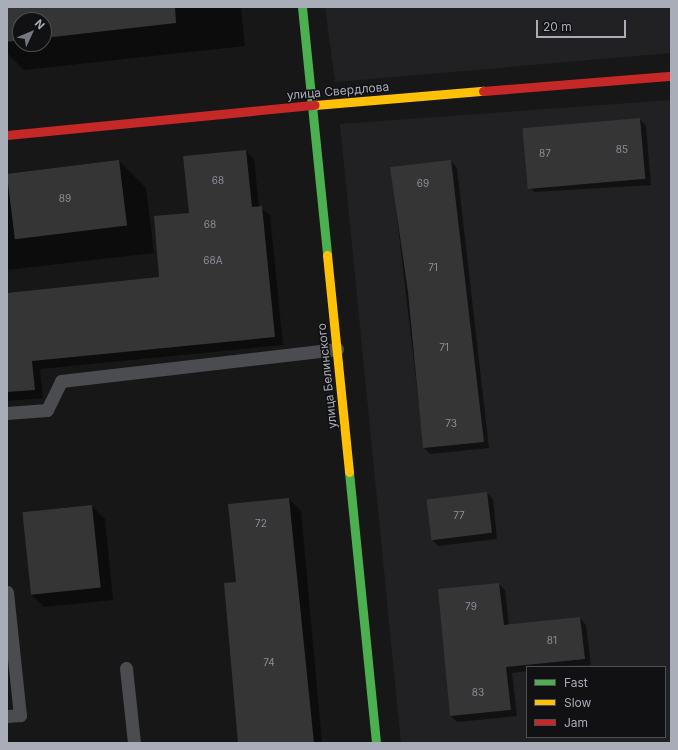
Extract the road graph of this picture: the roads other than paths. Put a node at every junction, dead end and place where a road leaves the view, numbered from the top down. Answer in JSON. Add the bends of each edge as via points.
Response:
{"nodes":[{"id":1,"x":302,"y":7,"type":"edge"},
{"id":2,"x":671,"y":76,"type":"edge"},
{"id":3,"x":312,"y":105,"type":"junction"},
{"id":4,"x":7,"y":135,"type":"edge"},
{"id":5,"x":336,"y":349,"type":"junction"},
{"id":6,"x":7,"y":413,"type":"edge"},
{"id":7,"x":7,"y":592,"type":"edge"},
{"id":8,"x":126,"y":668,"type":"dead end"},
{"id":9,"x":7,"y":716,"type":"edge"},
{"id":10,"x":134,"y":743,"type":"edge"},
{"id":11,"x":376,"y":743,"type":"edge"}],
"edges":[{"from":1,"to":3,"type":"street","name":"улица Белинского"},
{"from":2,"to":3,"type":"street","name":"улица Свердлова"},
{"from":3,"to":4,"type":"street","name":"улица Свердлова"},
{"from":3,"to":5,"type":"street","name":"улица Белинского"},
{"from":5,"to":6,"type":"lane","via":[[60,381],[47,410]]},
{"from":5,"to":11,"type":"street","name":"улица Белинского"},
{"from":7,"to":9,"type":"lane","via":[[20,715]]},
{"from":8,"to":10,"type":"lane"}]}
